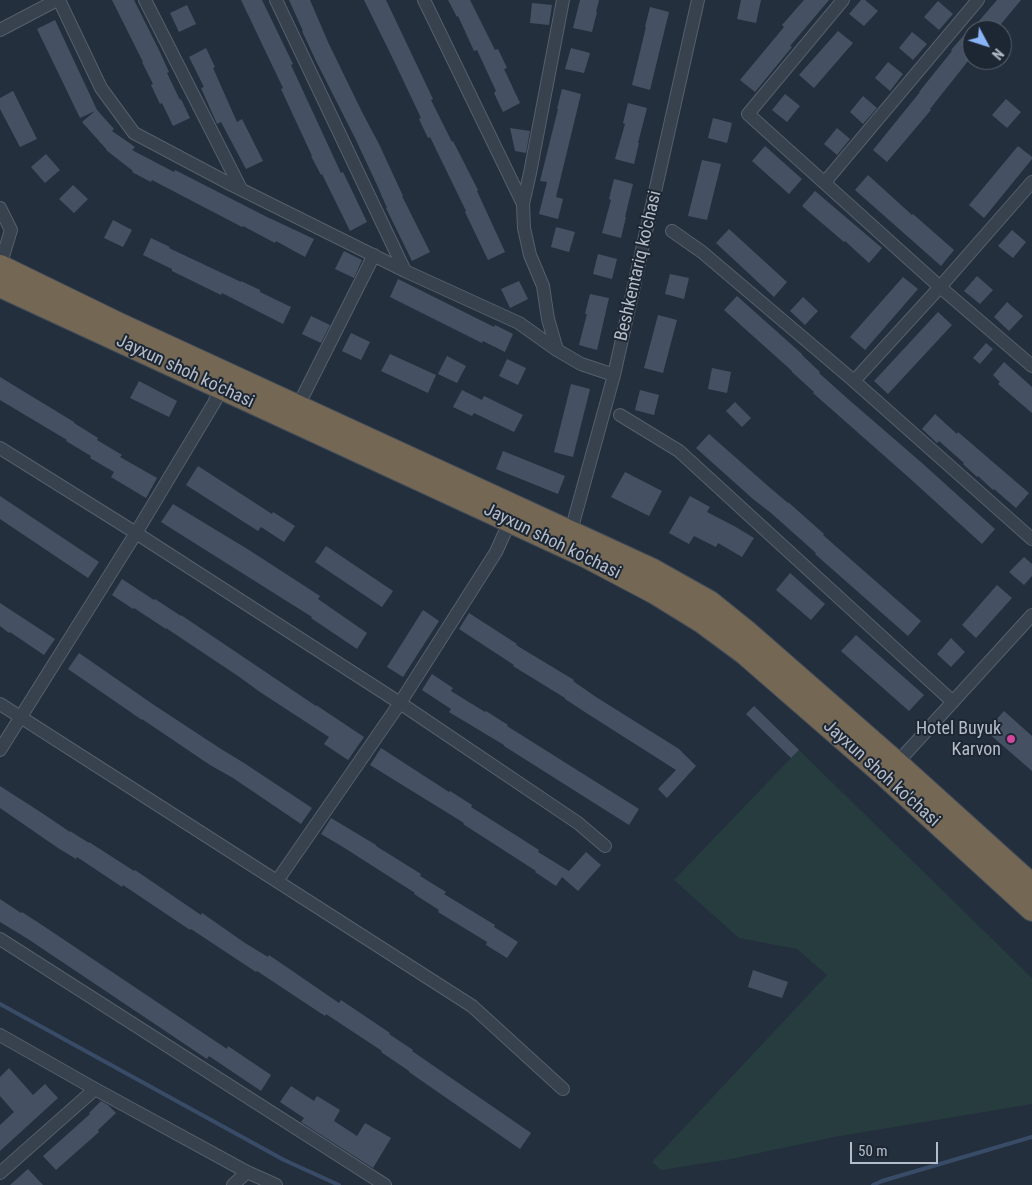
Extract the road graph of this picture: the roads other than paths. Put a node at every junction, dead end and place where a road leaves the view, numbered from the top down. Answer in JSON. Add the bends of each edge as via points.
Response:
{"nodes":[{"id":1,"x":58,"y":0,"type":"edge"},
{"id":2,"x":146,"y":0,"type":"edge"},
{"id":3,"x":276,"y":0,"type":"edge"},
{"id":4,"x":424,"y":0,"type":"edge"},
{"id":5,"x":563,"y":0,"type":"edge"},
{"id":6,"x":698,"y":0,"type":"edge"},
{"id":7,"x":844,"y":0,"type":"edge"},
{"id":8,"x":978,"y":0,"type":"edge"},
{"id":9,"x":0,"y":30,"type":"edge"},
{"id":10,"x":825,"y":182,"type":"junction"},
{"id":11,"x":1032,"y":182,"type":"edge"},
{"id":12,"x":241,"y":189,"type":"junction"},
{"id":13,"x":523,"y":204,"type":"junction"},
{"id":14,"x":0,"y":208,"type":"edge"},
{"id":15,"x":672,"y":231,"type":"dead end"},
{"id":16,"x":374,"y":255,"type":"junction"},
{"id":17,"x":0,"y":266,"type":"edge"},
{"id":18,"x":405,"y":271,"type":"junction"},
{"id":19,"x":0,"y":286,"type":"edge"},
{"id":20,"x":940,"y":287,"type":"junction"},
{"id":21,"x":556,"y":350,"type":"junction"},
{"id":22,"x":1032,"y":366,"type":"edge"},
{"id":23,"x":614,"y":375,"type":"junction"},
{"id":24,"x":854,"y":380,"type":"junction"},
{"id":25,"x":221,"y":389,"type":"junction"},
{"id":26,"x":298,"y":406,"type":"junction"},
{"id":27,"x":620,"y":415,"type":"dead end"},
{"id":28,"x":0,"y":448,"type":"edge"},
{"id":29,"x":510,"y":521,"type":"junction"},
{"id":30,"x":571,"y":531,"type":"junction"},
{"id":31,"x":136,"y":534,"type":"junction"},
{"id":32,"x":1032,"y":539,"type":"edge"},
{"id":33,"x":1032,"y":615,"type":"edge"},
{"id":34,"x":953,"y":702,"type":"junction"},
{"id":35,"x":400,"y":703,"type":"junction"},
{"id":36,"x":0,"y":704,"type":"edge"},
{"id":37,"x":21,"y":717,"type":"junction"},
{"id":38,"x":0,"y":750,"type":"edge"},
{"id":39,"x":897,"y":763,"type":"junction"},
{"id":40,"x":605,"y":846,"type":"dead end"},
{"id":41,"x":277,"y":881,"type":"junction"},
{"id":42,"x":1032,"y":886,"type":"edge"},
{"id":43,"x":1032,"y":910,"type":"edge"},
{"id":44,"x":0,"y":939,"type":"edge"},
{"id":45,"x":0,"y":1035,"type":"edge"},
{"id":46,"x":95,"y":1089,"type":"junction"},
{"id":47,"x":563,"y":1089,"type":"dead end"},
{"id":48,"x":247,"y":1172,"type":"junction"},
{"id":49,"x":0,"y":1173,"type":"edge"},
{"id":50,"x":232,"y":1185,"type":"edge"},
{"id":51,"x":276,"y":1185,"type":"edge"},
{"id":52,"x":385,"y":1185,"type":"edge"}],
"edges":[{"from":1,"to":9,"type":"street"},
{"from":1,"to":12,"type":"street","via":[[101,88],[134,133]]},
{"from":2,"to":12,"type":"street"},
{"from":3,"to":18,"type":"street"},
{"from":4,"to":13,"type":"street"},
{"from":5,"to":13,"type":"street"},
{"from":6,"to":23,"type":"street","name":"Beshkentariq ko'chasi"},
{"from":7,"to":10,"type":"street","via":[[748,114]]},
{"from":8,"to":10,"type":"street"},
{"from":10,"to":20,"type":"street"},
{"from":11,"to":20,"type":"street"},
{"from":12,"to":16,"type":"street"},
{"from":13,"to":21,"type":"street","via":[[530,255],[543,286]]},
{"from":14,"to":17,"type":"street","via":[[11,230]]},
{"from":15,"to":24,"type":"street","via":[[702,252]]},
{"from":16,"to":18,"type":"street"},
{"from":16,"to":26,"type":"street"},
{"from":17,"to":26,"type":"highway","name":"Jayxun shoh ko'chasi"},
{"from":18,"to":21,"type":"street","via":[[519,323]]},
{"from":19,"to":25,"type":"highway","name":"Jayxun shoh ko'chasi"},
{"from":20,"to":22,"type":"street"},
{"from":20,"to":24,"type":"street"},
{"from":21,"to":23,"type":"street","via":[[581,364]]},
{"from":23,"to":30,"type":"street","name":"Beshkentariq ko'chasi"},
{"from":24,"to":32,"type":"street"},
{"from":25,"to":29,"type":"highway","name":"Jayxun shoh ko'chasi"},
{"from":25,"to":31,"type":"street"},
{"from":26,"to":30,"type":"highway","name":"Jayxun shoh ko'chasi"},
{"from":27,"to":34,"type":"street","via":[[679,451]]},
{"from":28,"to":31,"type":"street"},
{"from":29,"to":35,"type":"street","via":[[496,552]]},
{"from":29,"to":43,"type":"highway","name":"Jayxun shoh ko'chasi","via":[[656,593],[744,653]]},
{"from":30,"to":39,"type":"highway","name":"Jayxun shoh ko'chasi","via":[[653,570],[710,602]]},
{"from":31,"to":35,"type":"street"},
{"from":31,"to":37,"type":"street"},
{"from":33,"to":34,"type":"street"},
{"from":34,"to":39,"type":"street"},
{"from":35,"to":40,"type":"street","via":[[578,823]]},
{"from":35,"to":41,"type":"street"},
{"from":36,"to":37,"type":"street"},
{"from":37,"to":38,"type":"street"},
{"from":37,"to":41,"type":"street"},
{"from":39,"to":42,"type":"highway","name":"Jayxun shoh ko'chasi"},
{"from":41,"to":47,"type":"street","via":[[472,1006]]},
{"from":44,"to":52,"type":"street"},
{"from":45,"to":46,"type":"street"},
{"from":46,"to":48,"type":"street"},
{"from":46,"to":49,"type":"street"},
{"from":48,"to":50,"type":"street"},
{"from":48,"to":51,"type":"street"}]}
